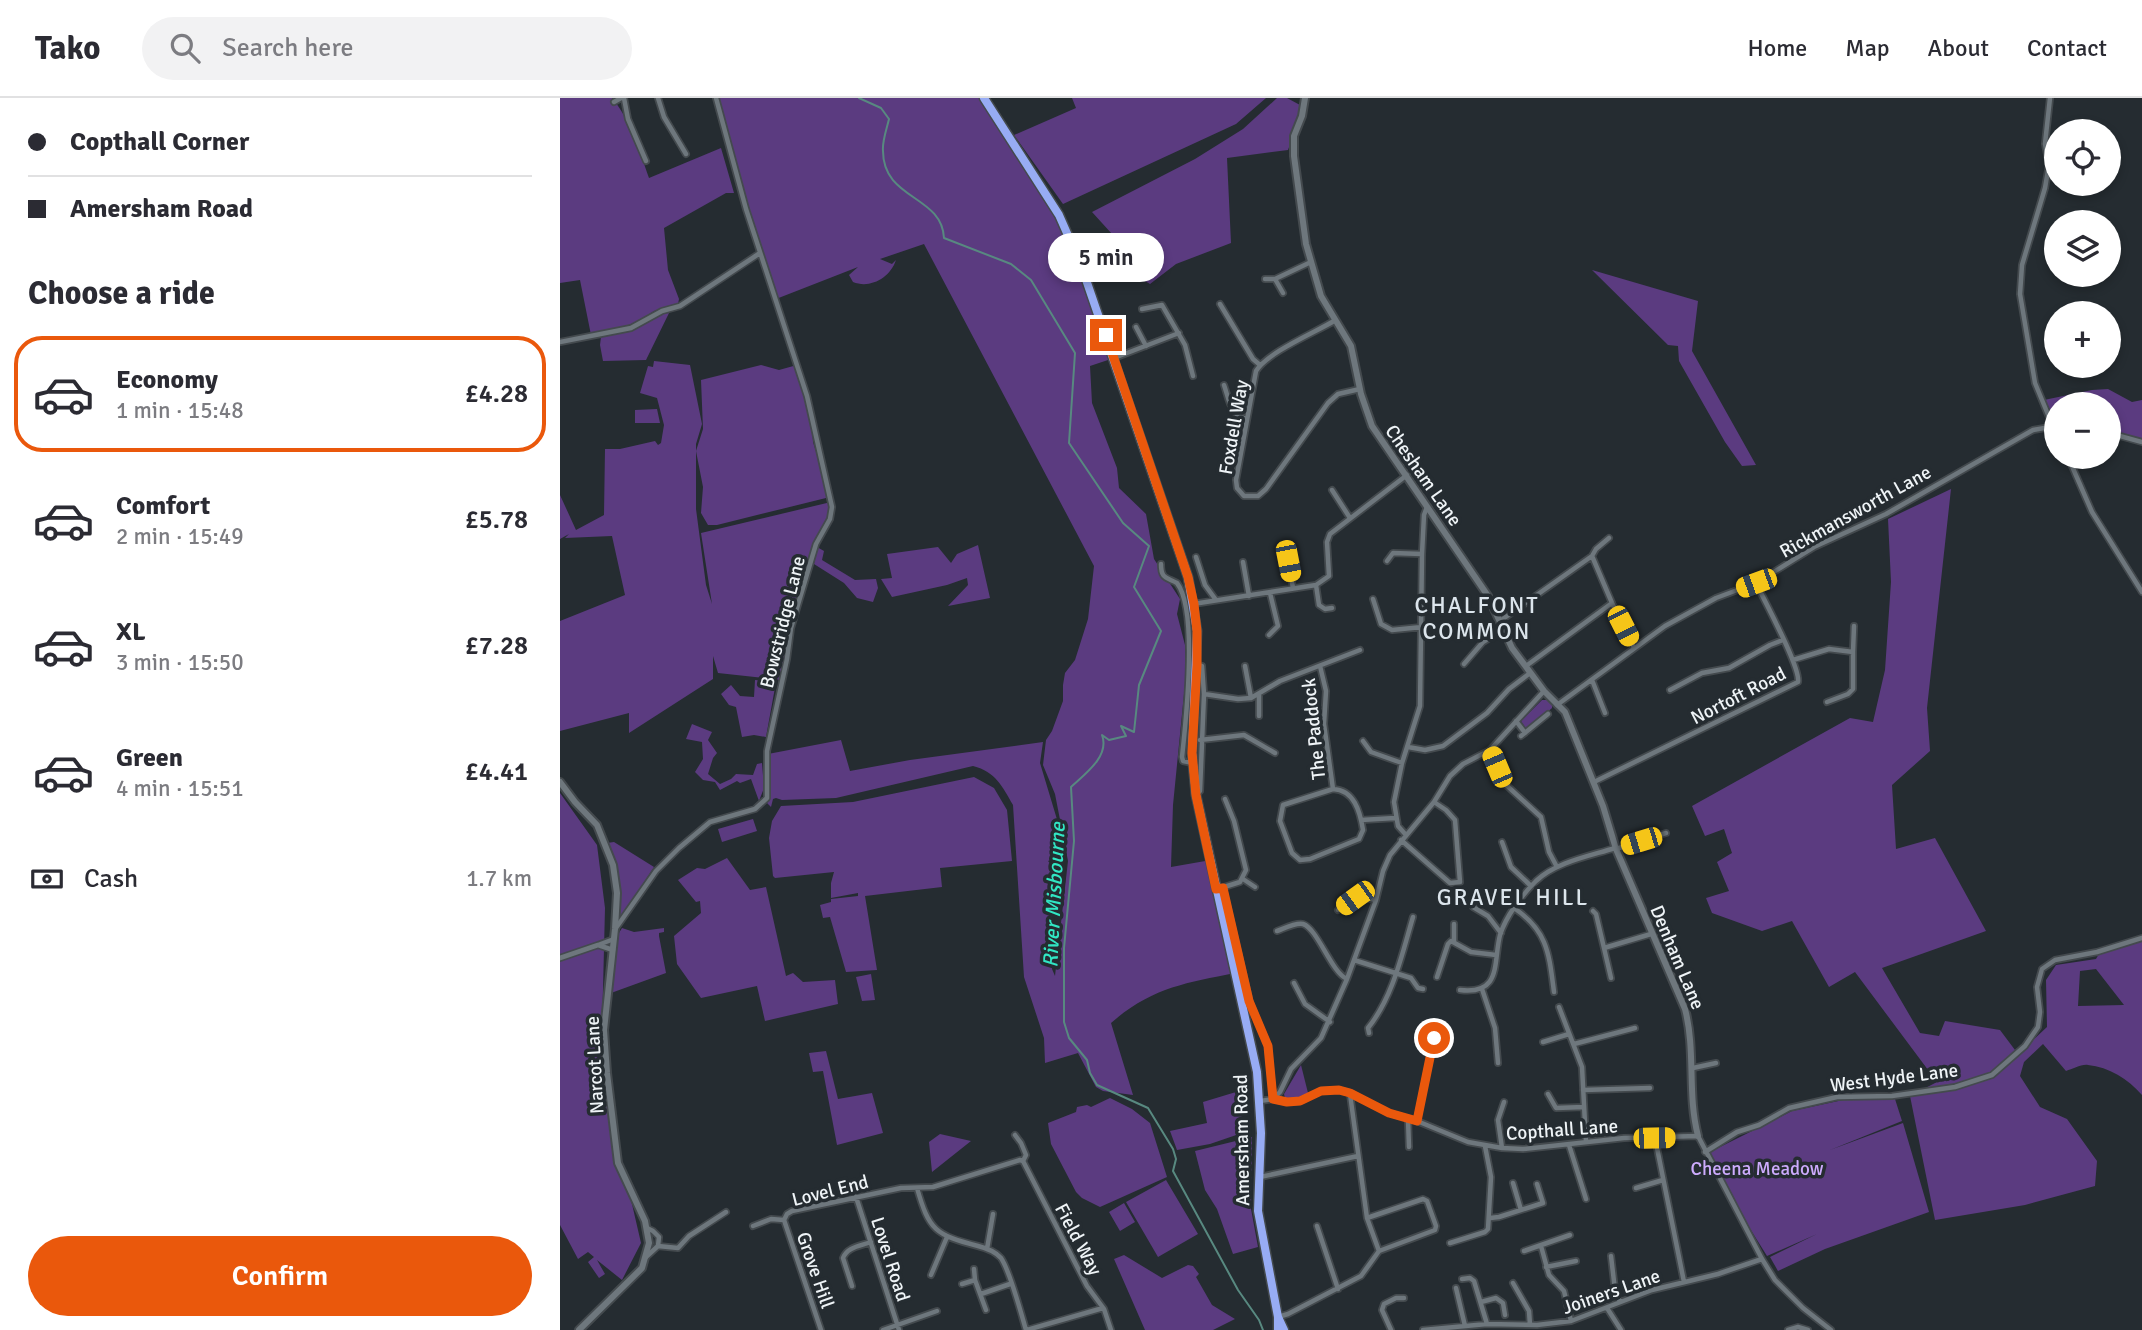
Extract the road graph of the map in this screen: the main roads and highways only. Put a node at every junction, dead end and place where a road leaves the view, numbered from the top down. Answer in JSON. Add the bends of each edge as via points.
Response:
{"nodes":[{"id":1,"x":984,"y":98,"type":"edge"},
{"id":2,"x":1278,"y":1317,"type":"junction"},
{"id":3,"x":1278,"y":1330,"type":"edge"},
{"id":4,"x":1284,"y":1330,"type":"edge"}],
"edges":[{"from":1,"to":2,"type":"highway","name":"Amersham Road","via":[[1059,215],[1082,265],[1188,577],[1197,631],[1196,795],[1257,1072],[1259,1219]]},
{"from":2,"to":3,"type":"highway","name":"Amersham Road"},
{"from":2,"to":4,"type":"highway","name":"Amersham Road"}]}
